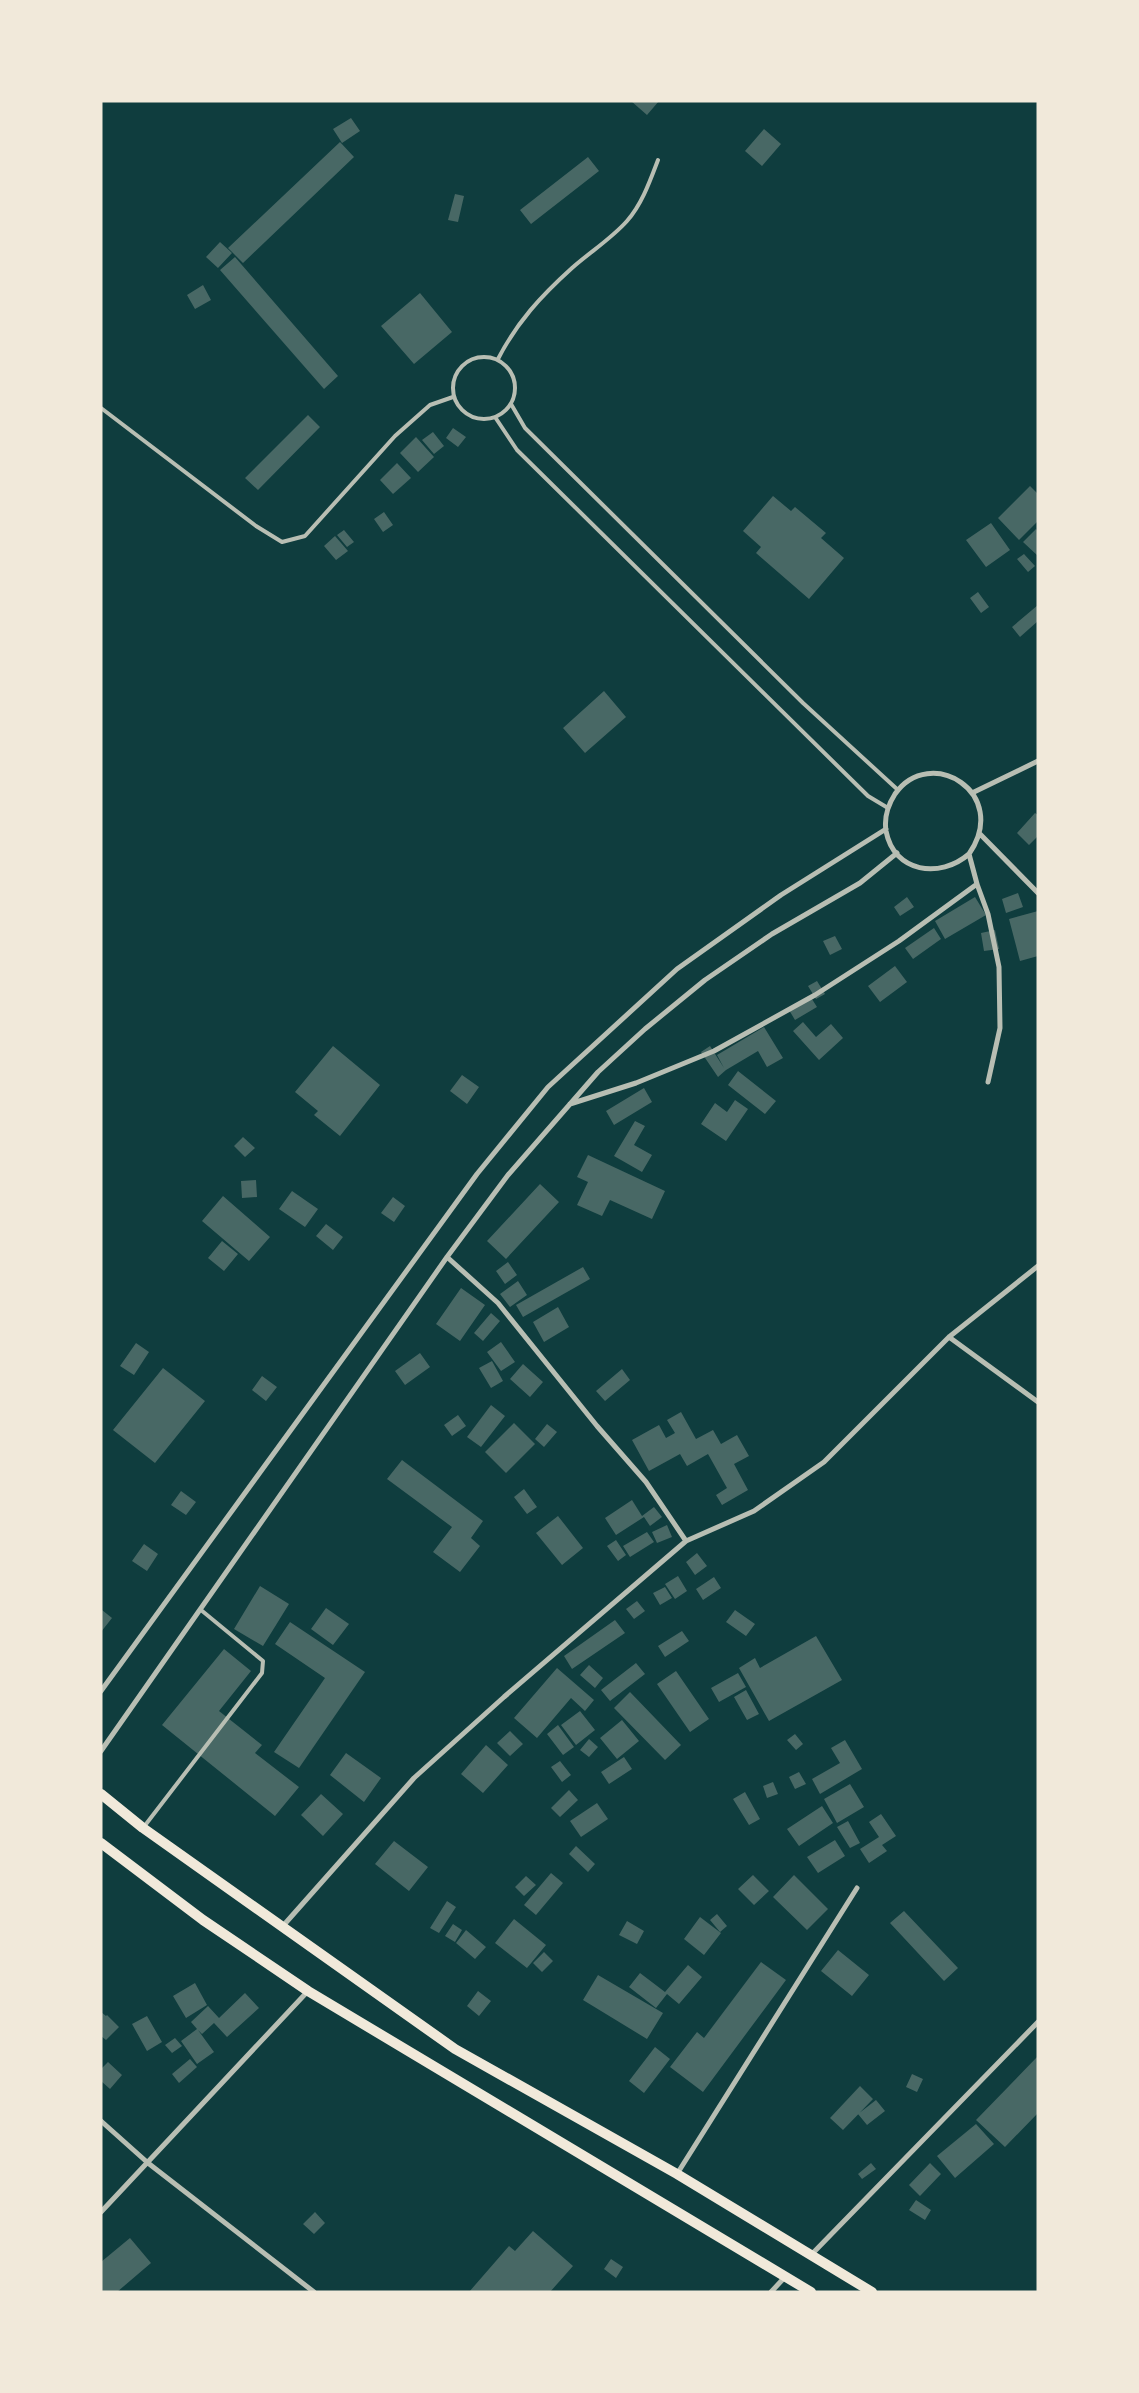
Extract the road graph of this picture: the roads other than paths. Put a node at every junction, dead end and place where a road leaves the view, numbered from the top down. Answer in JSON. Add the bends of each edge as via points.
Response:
{"nodes":[{"id":1,"x":658,"y":160,"type":"dead end"},
{"id":2,"x":498,"y":359,"type":"junction"},
{"id":3,"x":453,"y":397,"type":"junction"},
{"id":4,"x":511,"y":404,"type":"junction"},
{"id":5,"x":101,"y":408,"type":"edge"},
{"id":6,"x":495,"y":417,"type":"junction"},
{"id":7,"x":1038,"y":762,"type":"edge"},
{"id":8,"x":898,"y":790,"type":"junction"},
{"id":9,"x":972,"y":793,"type":"junction"},
{"id":10,"x":888,"y":808,"type":"junction"},
{"id":11,"x":886,"y":829,"type":"junction"},
{"id":12,"x":980,"y":834,"type":"junction"},
{"id":13,"x":897,"y":853,"type":"junction"},
{"id":14,"x":969,"y":854,"type":"junction"},
{"id":15,"x":976,"y":884,"type":"junction"},
{"id":16,"x":1038,"y":893,"type":"edge"},
{"id":17,"x":988,"y":1082,"type":"dead end"},
{"id":18,"x":570,"y":1105,"type":"junction"},
{"id":19,"x":447,"y":1257,"type":"junction"},
{"id":20,"x":1038,"y":1266,"type":"edge"},
{"id":21,"x":949,"y":1337,"type":"junction"},
{"id":22,"x":1038,"y":1402,"type":"edge"},
{"id":23,"x":686,"y":1541,"type":"junction"},
{"id":24,"x":201,"y":1610,"type":"junction"},
{"id":25,"x":101,"y":1691,"type":"edge"},
{"id":26,"x":101,"y":1751,"type":"edge"},
{"id":27,"x":101,"y":1794,"type":"edge"},
{"id":28,"x":143,"y":1828,"type":"junction"},
{"id":29,"x":101,"y":1843,"type":"edge"},
{"id":30,"x":856,"y":1888,"type":"dead end"},
{"id":31,"x":282,"y":1927,"type":"junction"},
{"id":32,"x":308,"y":1991,"type":"junction"},
{"id":33,"x":1038,"y":2022,"type":"edge"},
{"id":34,"x":101,"y":2121,"type":"edge"},
{"id":35,"x":148,"y":2163,"type":"junction"},
{"id":36,"x":677,"y":2174,"type":"junction"},
{"id":37,"x":101,"y":2212,"type":"edge"},
{"id":38,"x":811,"y":2255,"type":"junction"},
{"id":39,"x":785,"y":2277,"type":"junction"},
{"id":40,"x":314,"y":2292,"type":"edge"},
{"id":41,"x":771,"y":2292,"type":"edge"},
{"id":42,"x":811,"y":2292,"type":"edge"},
{"id":43,"x":872,"y":2292,"type":"edge"}],
"edges":[{"from":1,"to":2,"type":"lane","via":[[646,190],[628,220],[526,312]]},
{"from":2,"to":3,"type":"lane","via":[[488,356],[467,361],[454,376]]},
{"from":2,"to":4,"type":"lane","via":[[512,374],[515,394]]},
{"from":3,"to":5,"type":"lane","via":[[430,405],[395,436],[305,536],[282,542],[256,526]]},
{"from":3,"to":6,"type":"lane","via":[[465,414],[480,419]]},
{"from":4,"to":6,"type":"lane"},
{"from":4,"to":8,"type":"lane","via":[[525,428],[803,703]]},
{"from":6,"to":10,"type":"lane","via":[[517,450],[868,796]]},
{"from":7,"to":9,"type":"street"},
{"from":8,"to":9,"type":"street","via":[[916,778],[936,774],[957,780]]},
{"from":8,"to":10,"type":"street"},
{"from":9,"to":12,"type":"street","via":[[981,813]]},
{"from":10,"to":11,"type":"street"},
{"from":11,"to":13,"type":"street"},
{"from":11,"to":25,"type":"street","via":[[781,895],[677,969],[548,1088],[477,1174]]},
{"from":12,"to":14,"type":"street"},
{"from":12,"to":16,"type":"street"},
{"from":13,"to":14,"type":"street","via":[[905,861],[927,869],[950,867]]},
{"from":13,"to":18,"type":"street","via":[[860,884],[772,934],[705,980],[645,1028],[598,1072]]},
{"from":14,"to":15,"type":"street"},
{"from":15,"to":17,"type":"street","via":[[988,914],[999,967],[1000,1028]]},
{"from":15,"to":18,"type":"street","via":[[899,941],[822,991],[714,1051],[636,1083]]},
{"from":18,"to":19,"type":"street","via":[[508,1175]]},
{"from":19,"to":23,"type":"street","via":[[498,1303],[646,1482]]},
{"from":19,"to":24,"type":"street"},
{"from":20,"to":21,"type":"street"},
{"from":21,"to":22,"type":"street"},
{"from":21,"to":23,"type":"street","via":[[824,1462],[754,1511]]},
{"from":23,"to":31,"type":"street","via":[[414,1778]]},
{"from":24,"to":26,"type":"street"},
{"from":24,"to":28,"type":"lane","via":[[263,1661],[262,1673]]},
{"from":27,"to":28,"type":"main road"},
{"from":28,"to":31,"type":"main road"},
{"from":29,"to":32,"type":"main road","via":[[203,1920]]},
{"from":30,"to":36,"type":"street"},
{"from":31,"to":36,"type":"main road","via":[[455,2049]]},
{"from":32,"to":35,"type":"street"},
{"from":32,"to":39,"type":"main road"},
{"from":33,"to":38,"type":"street"},
{"from":34,"to":35,"type":"street"},
{"from":35,"to":37,"type":"street"},
{"from":35,"to":40,"type":"street"},
{"from":36,"to":38,"type":"main road"},
{"from":38,"to":43,"type":"main road"},
{"from":39,"to":41,"type":"street"},
{"from":39,"to":42,"type":"main road"}]}
